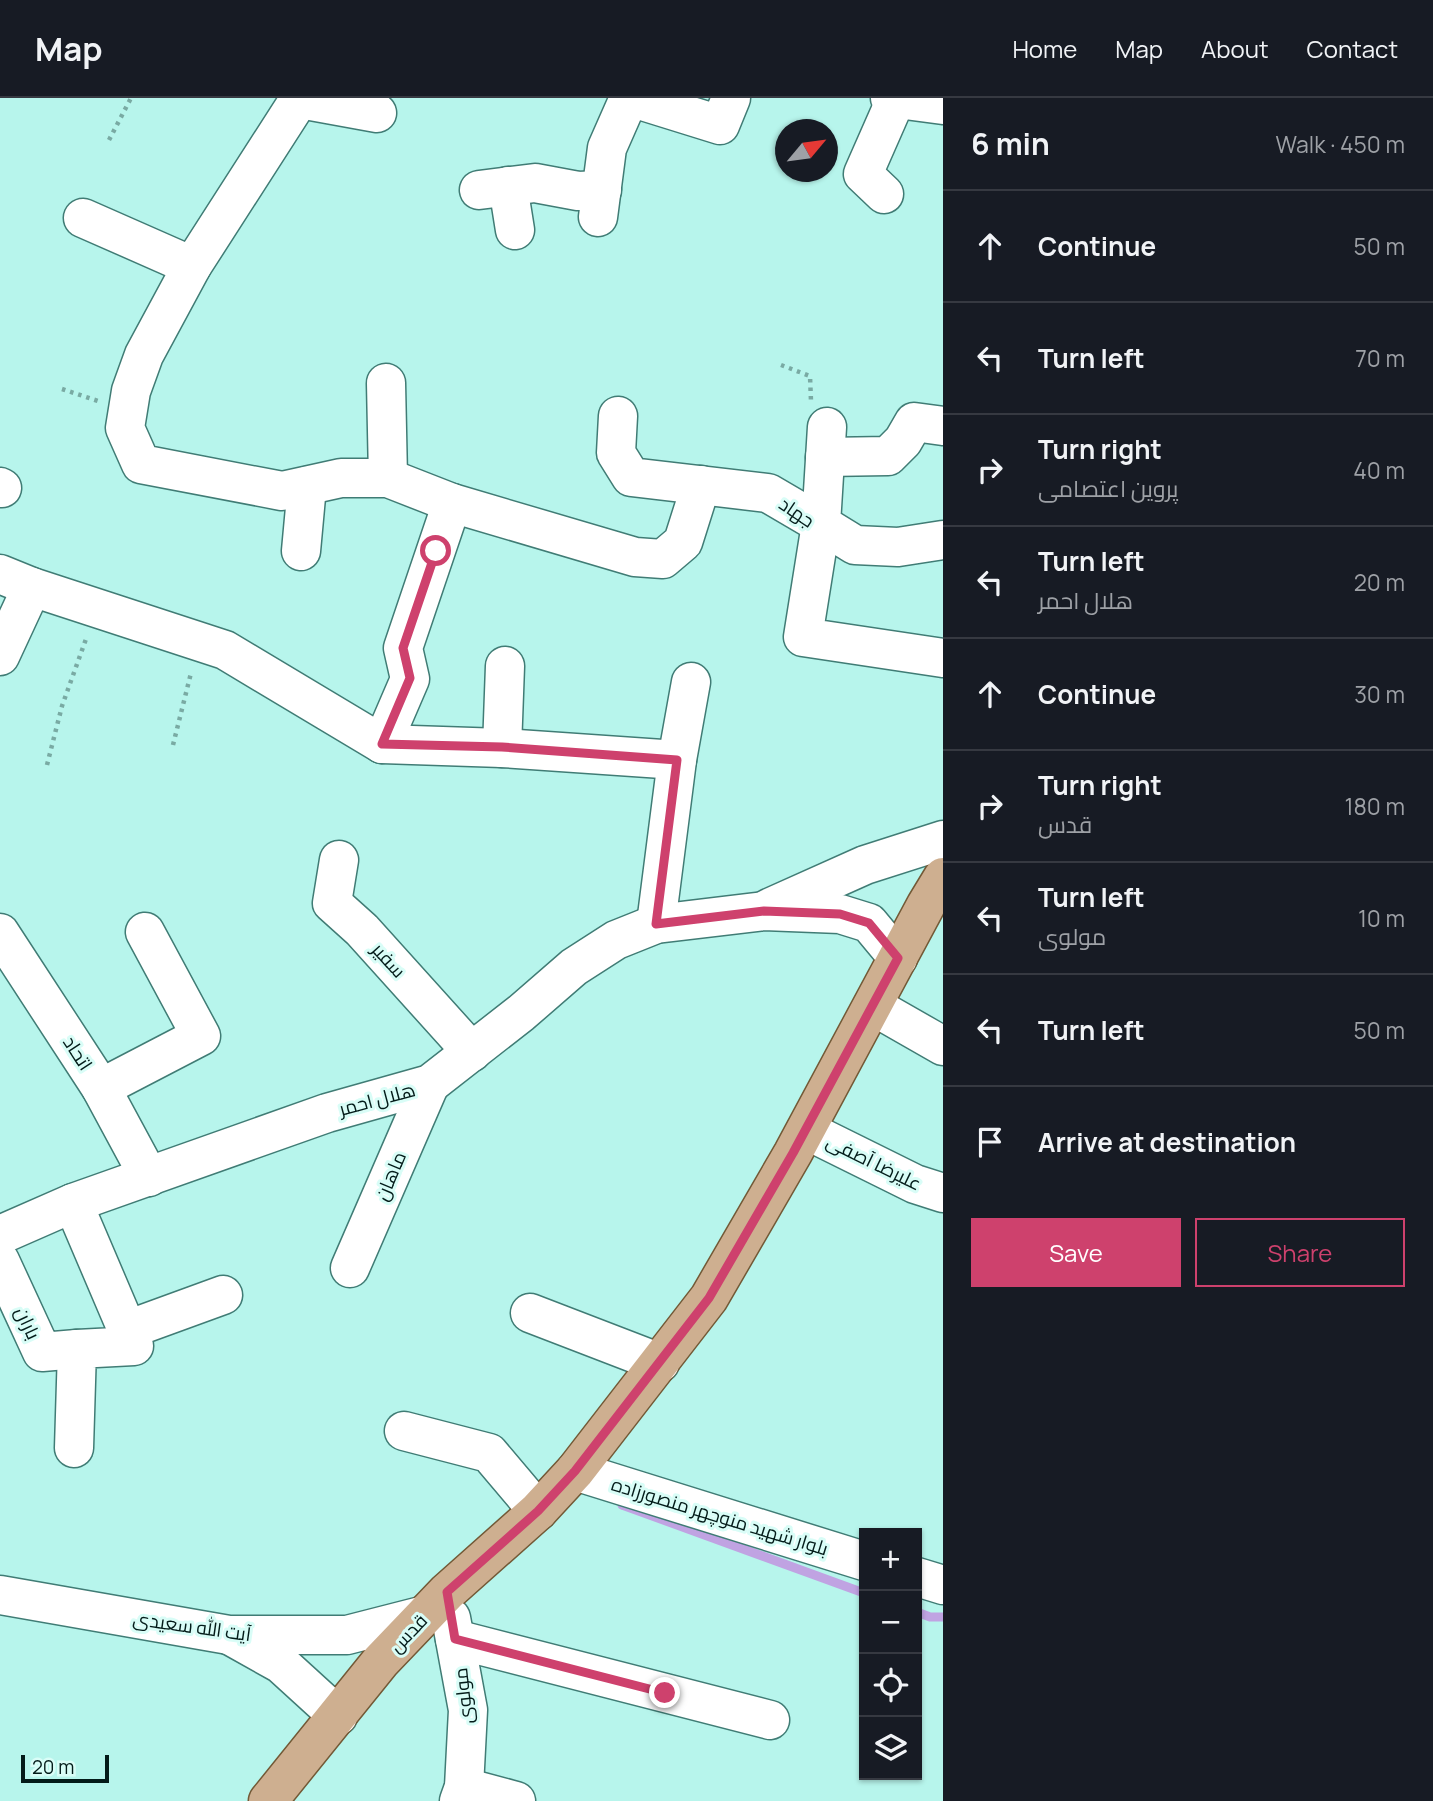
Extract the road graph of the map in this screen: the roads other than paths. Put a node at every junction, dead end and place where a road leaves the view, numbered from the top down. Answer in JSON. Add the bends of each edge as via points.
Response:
{"nodes":[{"id":1,"x":300,"y":98,"type":"edge"},
{"id":2,"x":631,"y":98,"type":"edge"},
{"id":3,"x":731,"y":98,"type":"edge"},
{"id":4,"x":893,"y":99,"type":"edge"},
{"id":5,"x":943,"y":105,"type":"edge"},
{"id":6,"x":377,"y":113,"type":"dead end"},
{"id":7,"x":884,"y":194,"type":"dead end"},
{"id":8,"x":83,"y":218,"type":"dead end"},
{"id":9,"x":515,"y":230,"type":"dead end"},
{"id":10,"x":191,"y":266,"type":"junction"},
{"id":11,"x":386,"y":383,"type":"dead end"},
{"id":12,"x":618,"y":416,"type":"dead end"},
{"id":13,"x":943,"y":426,"type":"edge"},
{"id":14,"x":388,"y":478,"type":"junction"},
{"id":15,"x":701,"y":485,"type":"junction"},
{"id":16,"x":307,"y":486,"type":"junction"},
{"id":17,"x":452,"y":503,"type":"junction"},
{"id":18,"x":821,"y":524,"type":"junction"},
{"id":19,"x":943,"y":540,"type":"edge"},
{"id":20,"x":301,"y":551,"type":"dead end"},
{"id":21,"x":16,"y":580,"type":"edge"},
{"id":22,"x":0,"y":656,"type":"edge"},
{"id":23,"x":943,"y":658,"type":"edge"},
{"id":24,"x":505,"y":666,"type":"dead end"},
{"id":25,"x":691,"y":682,"type":"dead end"},
{"id":26,"x":382,"y":744,"type":"junction"},
{"id":27,"x":502,"y":747,"type":"junction"},
{"id":28,"x":677,"y":760,"type":"junction"},
{"id":29,"x":943,"y":840,"type":"edge"},
{"id":30,"x":339,"y":860,"type":"dead end"},
{"id":31,"x":943,"y":877,"type":"edge"},
{"id":32,"x":764,"y":911,"type":"junction"},
{"id":33,"x":656,"y":924,"type":"junction"},
{"id":34,"x":145,"y":932,"type":"dead end"},
{"id":35,"x":0,"y":933,"type":"edge"},
{"id":36,"x":898,"y":958,"type":"junction"},
{"id":37,"x":873,"y":1006,"type":"junction"},
{"id":38,"x":943,"y":1046,"type":"edge"},
{"id":39,"x":472,"y":1052,"type":"junction"},
{"id":40,"x":430,"y":1084,"type":"junction"},
{"id":41,"x":101,"y":1088,"type":"junction"},
{"id":42,"x":806,"y":1130,"type":"junction"},
{"id":43,"x":149,"y":1177,"type":"junction"},
{"id":44,"x":943,"y":1193,"type":"edge"},
{"id":45,"x":73,"y":1203,"type":"junction"},
{"id":46,"x":0,"y":1235,"type":"edge"},
{"id":47,"x":0,"y":1261,"type":"edge"},
{"id":48,"x":350,"y":1268,"type":"dead end"},
{"id":49,"x":223,"y":1295,"type":"dead end"},
{"id":50,"x":530,"y":1313,"type":"dead end"},
{"id":51,"x":127,"y":1330,"type":"junction"},
{"id":52,"x":77,"y":1349,"type":"junction"},
{"id":53,"x":660,"y":1363,"type":"junction"},
{"id":54,"x":404,"y":1431,"type":"dead end"},
{"id":55,"x":74,"y":1447,"type":"dead end"},
{"id":56,"x":575,"y":1471,"type":"junction"},
{"id":57,"x":538,"y":1511,"type":"junction"},
{"id":58,"x":859,"y":1559,"type":"edge"},
{"id":59,"x":922,"y":1579,"type":"edge"},
{"id":60,"x":943,"y":1585,"type":"edge"},
{"id":61,"x":5,"y":1603,"type":"edge"},
{"id":62,"x":436,"y":1604,"type":"junction"},
{"id":63,"x":229,"y":1635,"type":"junction"},
{"id":64,"x":455,"y":1639,"type":"junction"},
{"id":65,"x":338,"y":1716,"type":"junction"},
{"id":66,"x":770,"y":1720,"type":"dead end"},
{"id":67,"x":462,"y":1794,"type":"edge"},
{"id":68,"x":268,"y":1801,"type":"edge"},
{"id":69,"x":516,"y":1801,"type":"edge"}],
"edges":[{"from":1,"to":6,"type":"street"},
{"from":1,"to":10,"type":"street"},
{"from":2,"to":3,"type":"street","via":[[720,125]]},
{"from":2,"to":9,"type":"street","via":[[607,148],[600,204],[578,191],[535,183],[494,188]]},
{"from":4,"to":5,"type":"street"},
{"from":4,"to":7,"type":"street","via":[[863,174]]},
{"from":8,"to":10,"type":"street"},
{"from":10,"to":16,"type":"street","via":[[144,355],[131,391],[125,428],[141,464],[282,491]]},
{"from":11,"to":14,"type":"street"},
{"from":12,"to":15,"type":"street","name":"جهاد","via":[[616,453],[631,477]]},
{"from":13,"to":18,"type":"street","via":[[914,422],[888,456],[826,442]]},
{"from":14,"to":16,"type":"street","via":[[341,478]]},
{"from":14,"to":17,"type":"street"},
{"from":15,"to":17,"type":"street","via":[[683,542],[663,559],[635,557]]},
{"from":15,"to":18,"type":"street","name":"جهاد","via":[[768,493]]},
{"from":16,"to":20,"type":"street"},
{"from":17,"to":26,"type":"street","via":[[403,648],[410,678]]},
{"from":18,"to":19,"type":"street","via":[[855,545],[898,547]]},
{"from":18,"to":23,"type":"street","name":"جهاد","via":[[803,637]]},
{"from":21,"to":22,"type":"street"},
{"from":21,"to":26,"type":"street","via":[[225,650]]},
{"from":24,"to":27,"type":"street"},
{"from":25,"to":28,"type":"street"},
{"from":26,"to":27,"type":"street"},
{"from":27,"to":28,"type":"street"},
{"from":28,"to":33,"type":"street"},
{"from":29,"to":32,"type":"street","via":[[865,864]]},
{"from":30,"to":39,"type":"street","name":"سفیر","via":[[332,902]]},
{"from":31,"to":36,"type":"main road","name":"قدس"},
{"from":32,"to":33,"type":"street","name":"هلال احمر"},
{"from":32,"to":36,"type":"street","via":[[840,914],[869,923]]},
{"from":33,"to":39,"type":"street","name":"هلال احمر","via":[[616,940],[574,967]]},
{"from":34,"to":41,"type":"street","via":[[201,1036]]},
{"from":35,"to":41,"type":"street","name":"اتحاد"},
{"from":36,"to":37,"type":"main road","name":"قدس"},
{"from":37,"to":38,"type":"street"},
{"from":37,"to":42,"type":"main road","name":"قدس"},
{"from":39,"to":40,"type":"street","name":"هلال احمر"},
{"from":40,"to":43,"type":"street","name":"هلال احمر","via":[[327,1113]]},
{"from":40,"to":48,"type":"street","name":"ماهان"},
{"from":41,"to":43,"type":"street","name":"اتحاد"},
{"from":42,"to":44,"type":"street","name":"علیرضا آصفی","via":[[915,1184]]},
{"from":42,"to":53,"type":"main road","name":"قدس","via":[[709,1298]]},
{"from":43,"to":45,"type":"street","name":"هلال احمر"},
{"from":45,"to":46,"type":"street","name":"هلال احمر"},
{"from":45,"to":51,"type":"street"},
{"from":47,"to":52,"type":"street","name":"باران","via":[[42,1352]]},
{"from":49,"to":51,"type":"street"},
{"from":50,"to":53,"type":"street"},
{"from":51,"to":52,"type":"street","via":[[134,1346]]},
{"from":52,"to":55,"type":"street"},
{"from":53,"to":56,"type":"main road","name":"قدس"},
{"from":54,"to":57,"type":"street","via":[[489,1453]]},
{"from":56,"to":57,"type":"main road","name":"قدس"},
{"from":56,"to":58,"type":"street","name":"بلوار شهید منوچهر منصورزاده"},
{"from":57,"to":62,"type":"main road","name":"قدس"},
{"from":59,"to":60,"type":"street"},
{"from":61,"to":63,"type":"street","name":"آیت الله سعیدی"},
{"from":62,"to":63,"type":"street","name":"آیت الله سعیدی","via":[[347,1635]]},
{"from":62,"to":64,"type":"street","name":"مولوی"},
{"from":62,"to":65,"type":"main road","name":"قدس","via":[[381,1661]]},
{"from":63,"to":65,"type":"street","via":[[281,1664]]},
{"from":64,"to":66,"type":"street"},
{"from":64,"to":67,"type":"street","name":"مولوی","via":[[468,1710]]},
{"from":65,"to":68,"type":"main road","name":"قدس"},
{"from":67,"to":69,"type":"street"}]}
